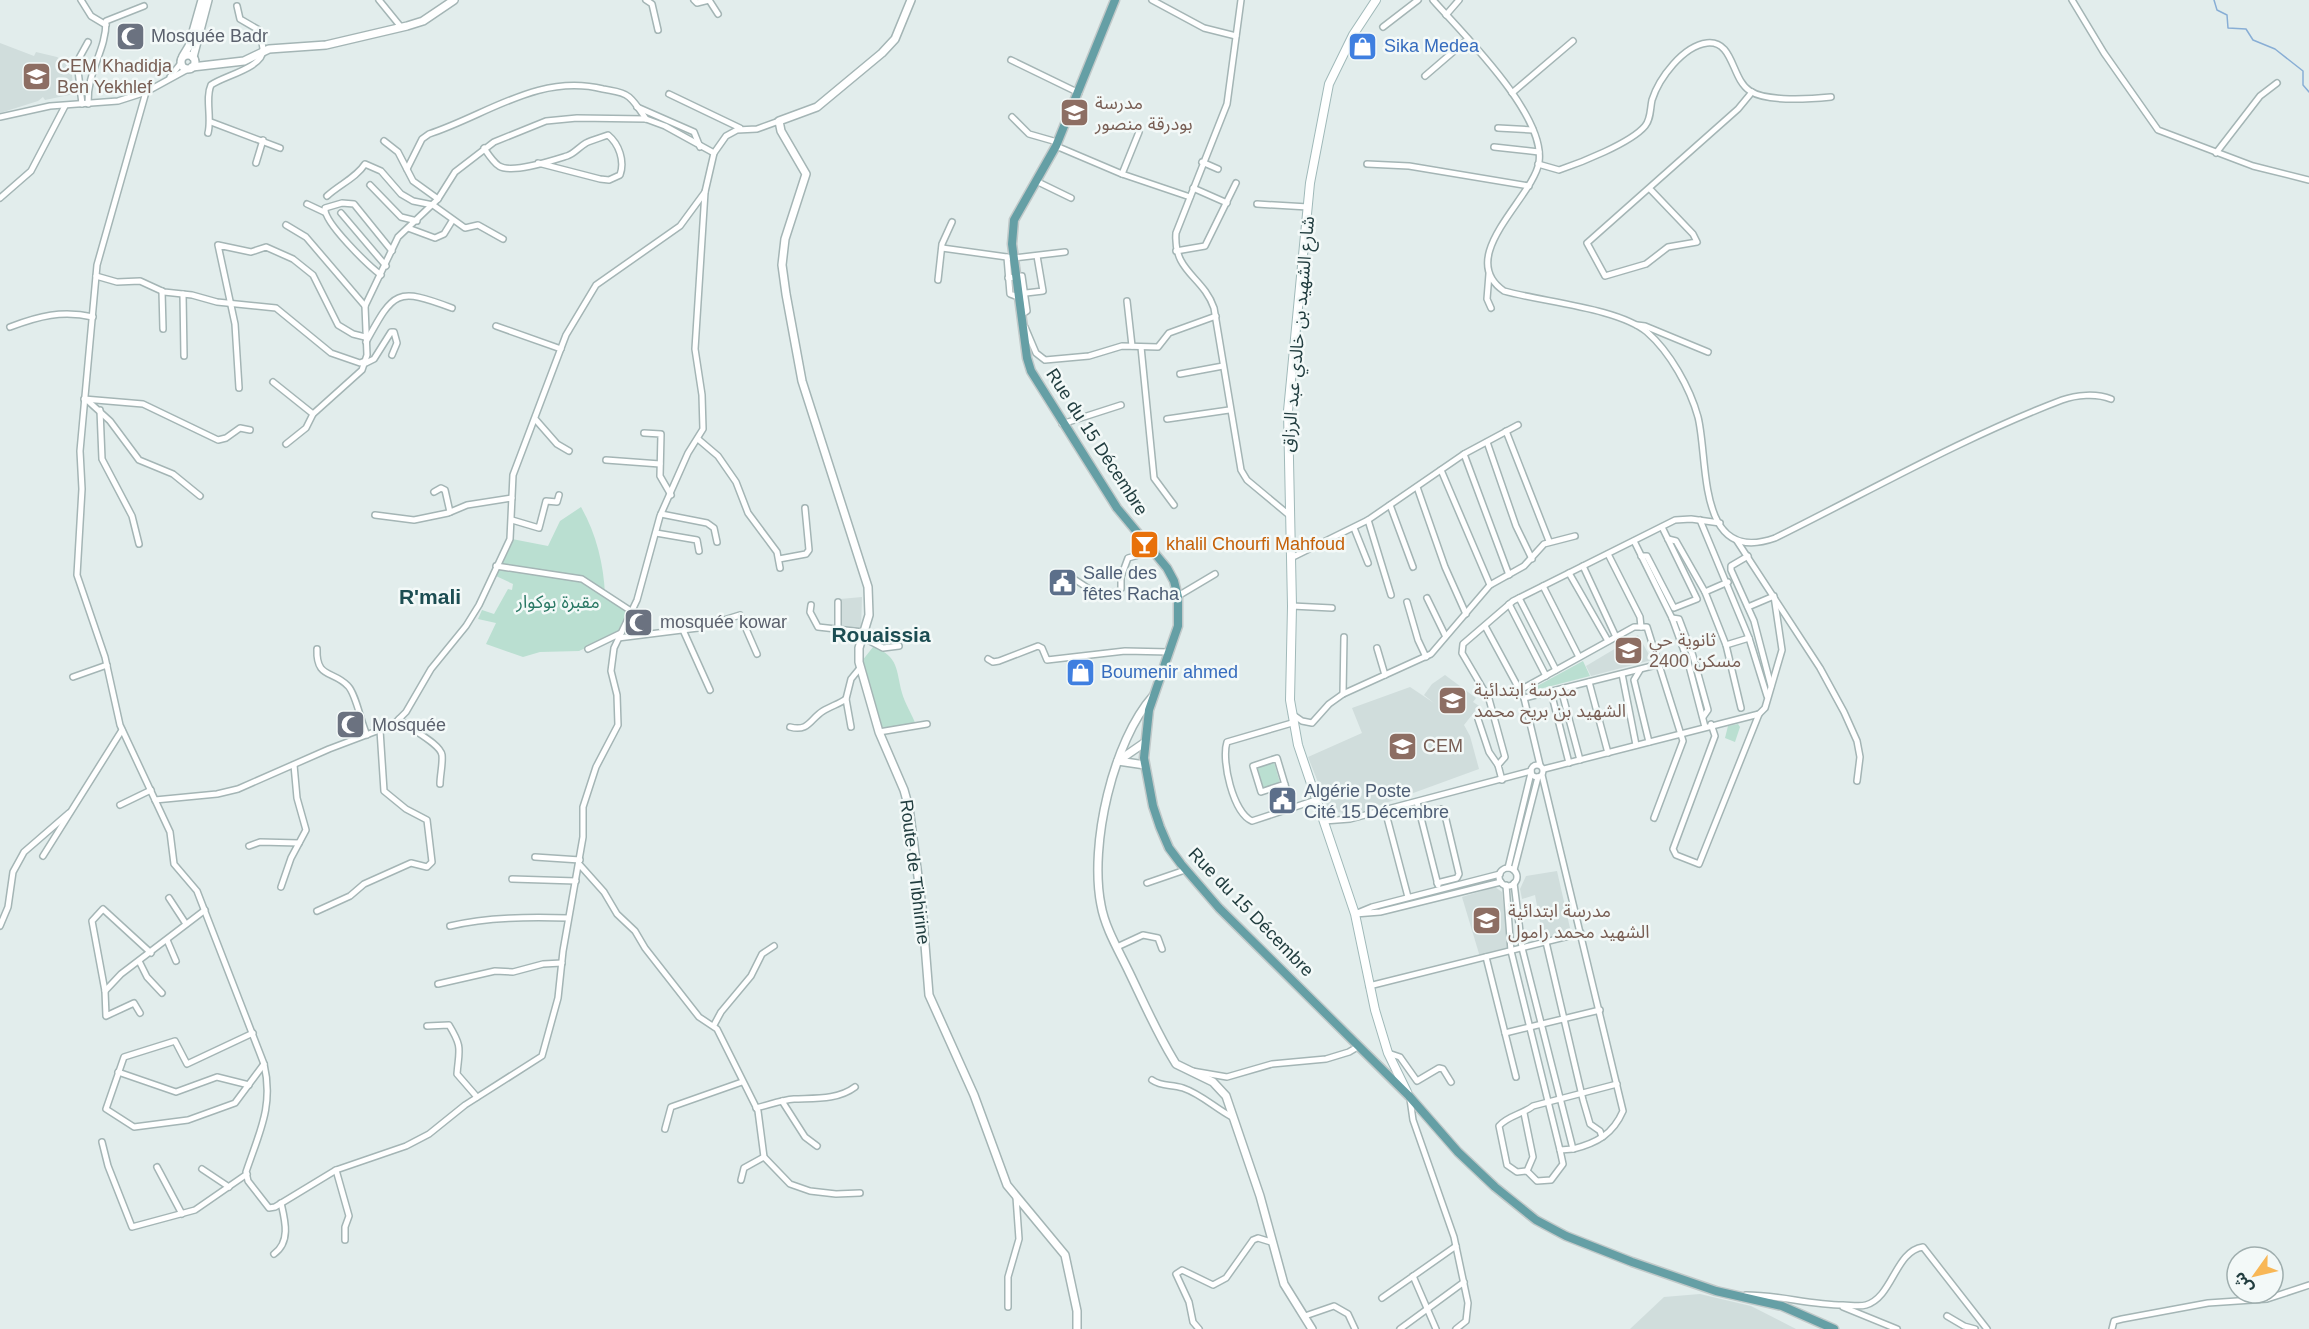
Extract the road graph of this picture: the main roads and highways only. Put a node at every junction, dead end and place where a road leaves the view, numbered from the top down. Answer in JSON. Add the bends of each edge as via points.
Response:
{"nodes":[{"id":1,"x":1115,"y":0,"type":"edge"},
{"id":2,"x":1376,"y":0,"type":"edge"},
{"id":3,"x":1409,"y":1096,"type":"junction"},
{"id":4,"x":1834,"y":1329,"type":"edge"}],
"edges":[{"from":1,"to":3,"type":"main road","name":"Rue du 15 Décembre","via":[[1057,144],[1014,220],[1010,258],[1012,278],[1022,295],[1027,358],[1062,424],[1117,508],[1167,568],[1178,596],[1178,626],[1153,696],[1144,743],[1145,765],[1169,848],[1219,908]]},
{"from":2,"to":3,"type":"main road","name":"شارع الشهيد بن خالدي عبد الرزاق","via":[[1329,84],[1300,263],[1288,411],[1292,718],[1355,914],[1369,986],[1388,1053]]},
{"from":3,"to":4,"type":"main road","name":"Rue du 15 Décembre","via":[[1458,1152],[1536,1220],[1566,1236],[1684,1280],[1782,1306]]}]}
